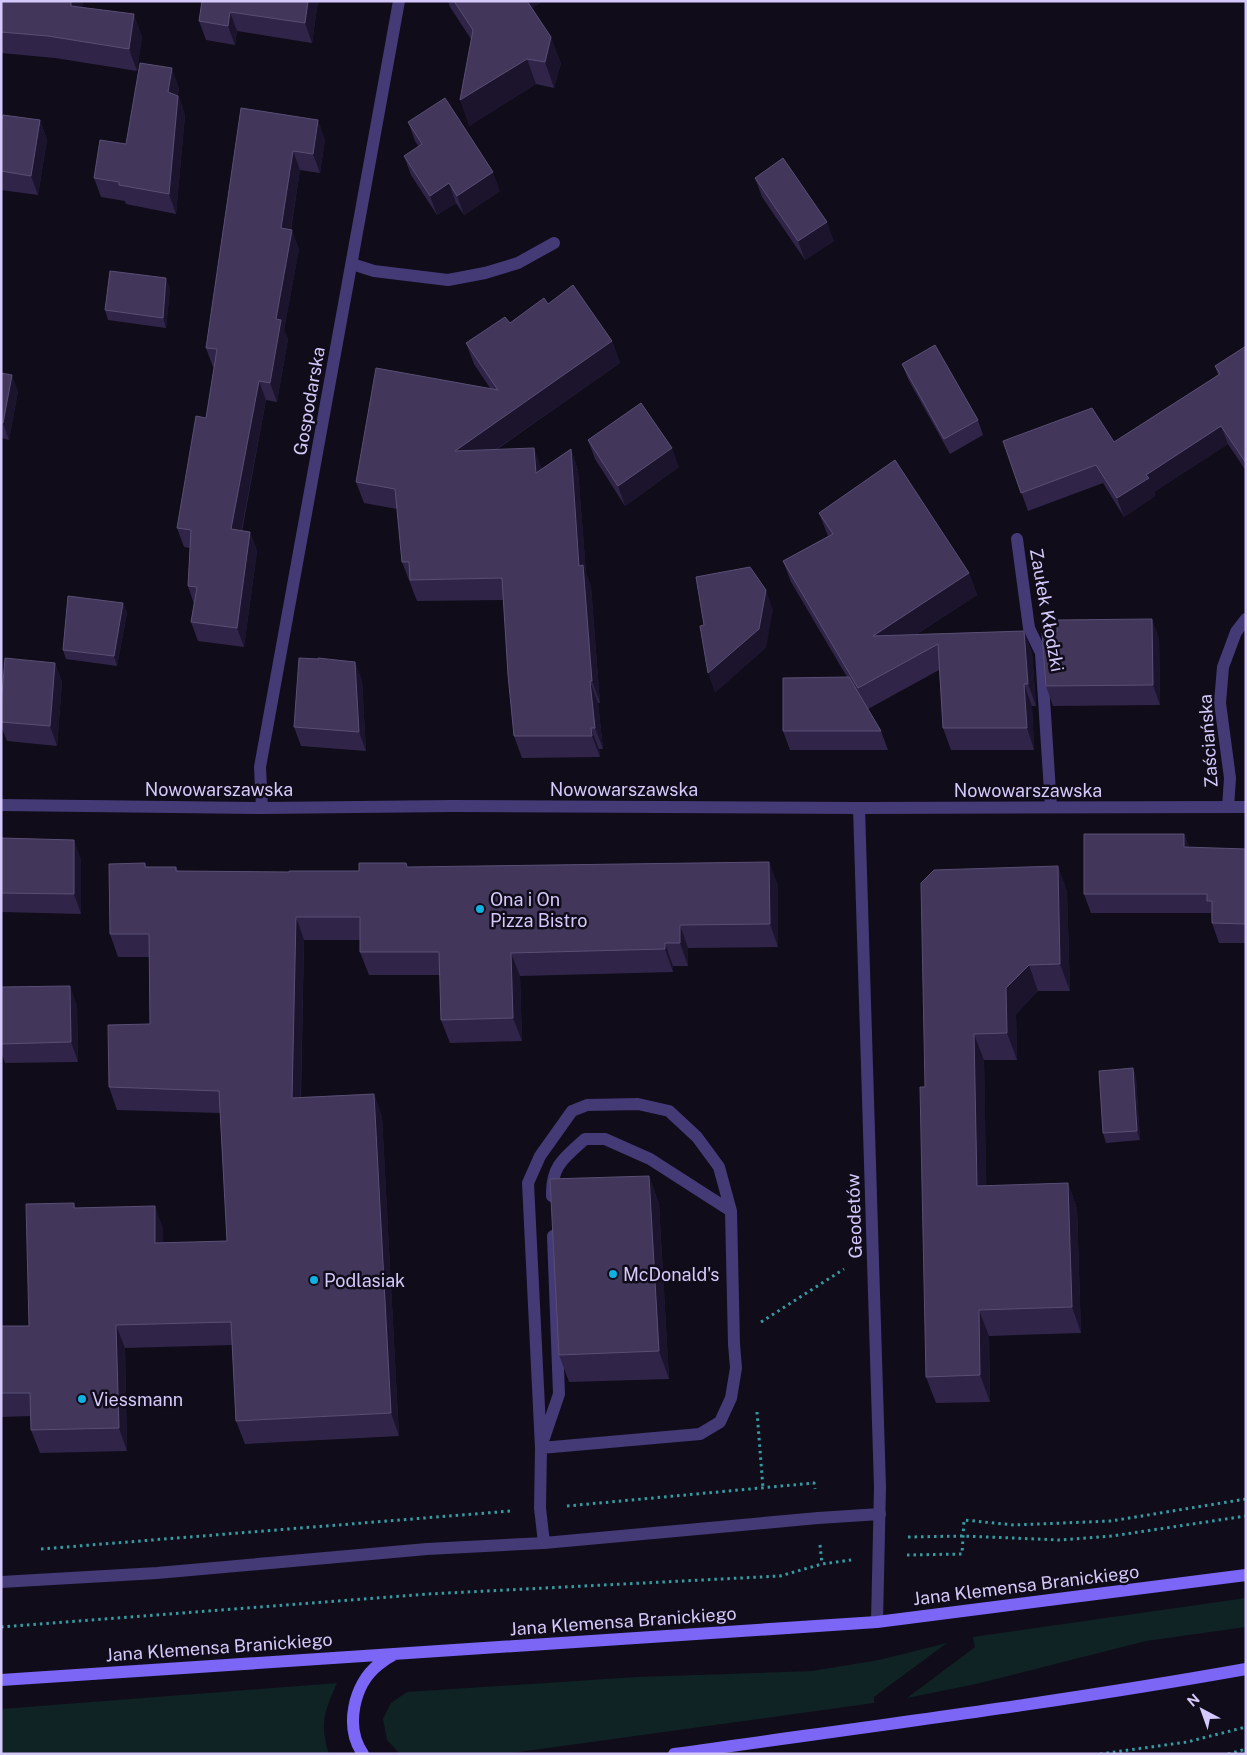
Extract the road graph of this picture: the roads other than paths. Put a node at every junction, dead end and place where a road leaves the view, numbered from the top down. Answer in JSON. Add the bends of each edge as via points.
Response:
{"nodes":[{"id":1,"x":399,"y":1,"type":"edge"},
{"id":2,"x":554,"y":243,"type":"dead end"},
{"id":3,"x":352,"y":264,"type":"junction"},
{"id":4,"x":1016,"y":539,"type":"dead end"},
{"id":5,"x":1246,"y":619,"type":"edge"},
{"id":6,"x":1,"y":805,"type":"edge"},
{"id":7,"x":1051,"y":807,"type":"junction"},
{"id":8,"x":1228,"y":807,"type":"junction"},
{"id":9,"x":1246,"y":807,"type":"edge"},
{"id":10,"x":262,"y":808,"type":"junction"},
{"id":11,"x":859,"y":808,"type":"junction"},
{"id":12,"x":552,"y":1205,"type":"edge"},
{"id":13,"x":731,"y":1211,"type":"junction"},
{"id":14,"x":553,"y":1225,"type":"edge"},
{"id":15,"x":540,"y":1448,"type":"junction"},
{"id":16,"x":880,"y":1514,"type":"junction"},
{"id":17,"x":544,"y":1542,"type":"junction"},
{"id":18,"x":1246,"y":1574,"type":"edge"},
{"id":19,"x":1,"y":1582,"type":"edge"},
{"id":20,"x":877,"y":1622,"type":"junction"},
{"id":21,"x":397,"y":1653,"type":"junction"},
{"id":22,"x":1246,"y":1669,"type":"edge"},
{"id":23,"x":1,"y":1680,"type":"edge"},
{"id":24,"x":362,"y":1754,"type":"edge"},
{"id":25,"x":674,"y":1754,"type":"edge"}],
"edges":[{"from":1,"to":3,"type":"street","name":"Gospodarska"},
{"from":2,"to":3,"type":"street","via":[[518,263],[448,280],[374,272]]},
{"from":3,"to":10,"type":"street","name":"Gospodarska","via":[[260,767]]},
{"from":4,"to":7,"type":"street","name":"Zaułek Kłodzki","via":[[1029,628],[1041,653]]},
{"from":5,"to":8,"type":"street","name":"Zaściańska","via":[[1236,632],[1223,667],[1220,703],[1230,778]]},
{"from":6,"to":10,"type":"street","name":"Nowowarszawska"},
{"from":7,"to":8,"type":"street","name":"Nowowarszawska"},
{"from":7,"to":11,"type":"street","name":"Nowowarszawska"},
{"from":8,"to":9,"type":"street","name":"Nowowarszawska"},
{"from":10,"to":11,"type":"street","name":"Nowowarszawska"},
{"from":11,"to":16,"type":"street","name":"Geodetów"},
{"from":12,"to":13,"type":"street","via":[[553,1173],[561,1160],[585,1139],[605,1139],[650,1159]]},
{"from":13,"to":15,"type":"street","via":[[736,1368],[731,1398],[720,1422],[700,1434]]},
{"from":13,"to":15,"type":"street","via":[[719,1167],[698,1137],[669,1111],[638,1104],[586,1105],[572,1111],[540,1156],[528,1183]]},
{"from":14,"to":15,"type":"street","via":[[559,1394]]},
{"from":15,"to":17,"type":"street","via":[[540,1508]]},
{"from":16,"to":17,"type":"street"},
{"from":16,"to":20,"type":"street","name":"Geodetów"},
{"from":17,"to":19,"type":"street"},
{"from":18,"to":20,"type":"main road","name":"Jana Klemensa Branickiego"},
{"from":20,"to":21,"type":"main road","name":"Jana Klemensa Branickiego"},
{"from":21,"to":23,"type":"main road","name":"Jana Klemensa Branickiego"},
{"from":21,"to":24,"type":"main road","via":[[377,1665],[363,1683],[354,1705],[354,1728]]},
{"from":22,"to":25,"type":"main road","via":[[959,1715]]}]}
